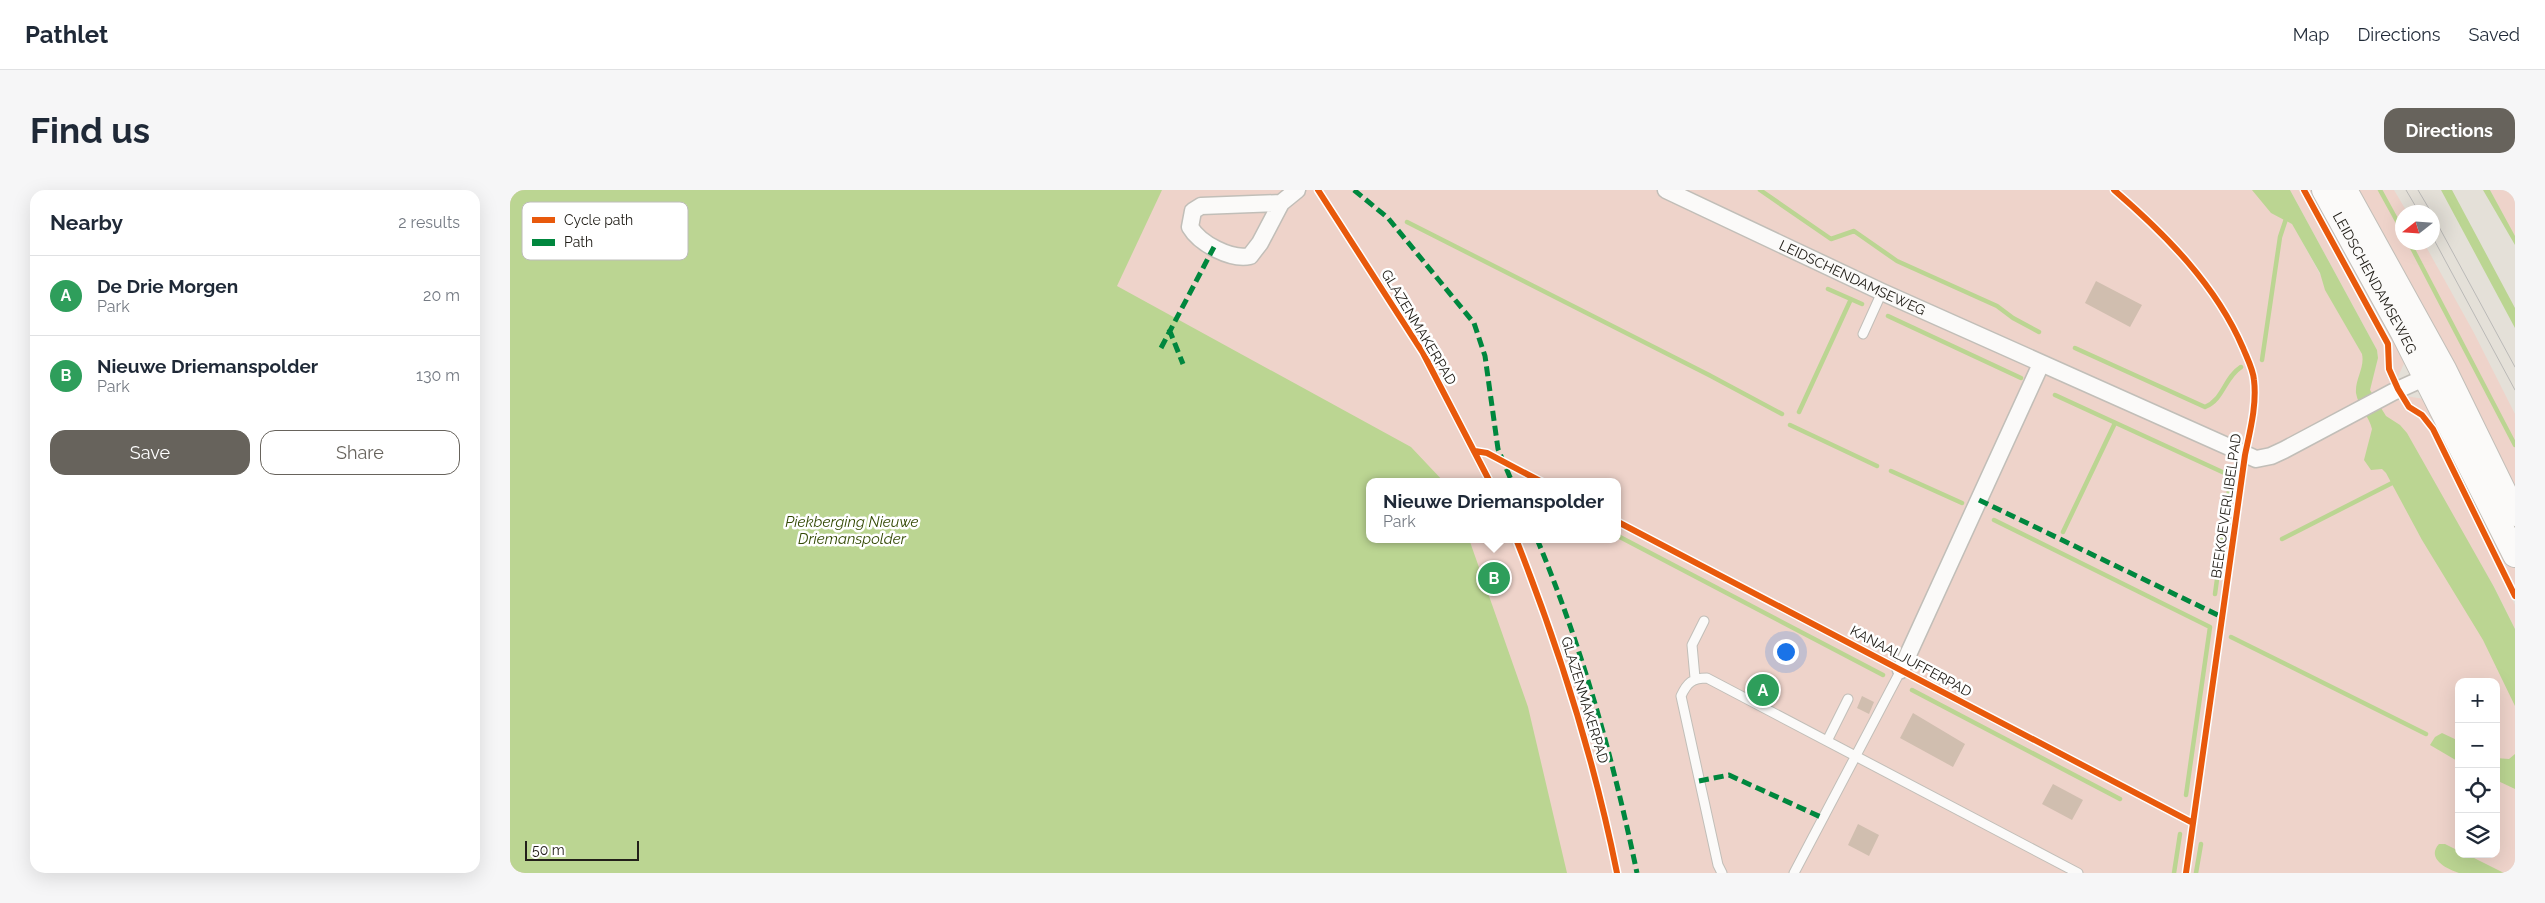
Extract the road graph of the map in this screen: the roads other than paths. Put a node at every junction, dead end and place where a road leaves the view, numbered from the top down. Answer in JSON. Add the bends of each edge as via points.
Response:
{"nodes":[{"id":1,"x":1297,"y":190,"type":"edge"},
{"id":2,"x":1666,"y":190,"type":"edge"},
{"id":3,"x":2324,"y":190,"type":"edge"},
{"id":4,"x":2345,"y":190,"type":"edge"},
{"id":5,"x":1281,"y":203,"type":"junction"},
{"id":6,"x":1882,"y":292,"type":"junction"},
{"id":7,"x":1863,"y":334,"type":"dead end"},
{"id":8,"x":2041,"y":364,"type":"junction"},
{"id":9,"x":2435,"y":373,"type":"junction"},
{"id":10,"x":2515,"y":514,"type":"edge"},
{"id":11,"x":2515,"y":555,"type":"edge"},
{"id":12,"x":1704,"y":620,"type":"dead end"},
{"id":13,"x":1901,"y":670,"type":"joint"},
{"id":14,"x":1695,"y":678,"type":"junction"},
{"id":15,"x":1848,"y":698,"type":"dead end"},
{"id":16,"x":1827,"y":741,"type":"junction"},
{"id":17,"x":1856,"y":756,"type":"junction"},
{"id":18,"x":1722,"y":873,"type":"edge"},
{"id":19,"x":1794,"y":873,"type":"edge"},
{"id":20,"x":2078,"y":873,"type":"edge"}],
"edges":[{"from":1,"to":5,"type":"street"},
{"from":2,"to":6,"type":"street","name":"LEIDSCHENDAMSEWEG"},
{"from":3,"to":9,"type":"main road","name":"LEIDSCHENDAMSEWEG"},
{"from":4,"to":9,"type":"main road","name":"LEIDSCHENDAMSEWEG"},
{"from":5,"to":5,"type":"street","via":[[1201,206],[1193,211],[1190,227],[1195,235],[1234,257],[1250,256]]},
{"from":6,"to":7,"type":"lane"},
{"from":6,"to":8,"type":"street","name":"LEIDSCHENDAMSEWEG"},
{"from":8,"to":9,"type":"street","name":"LEIDSCHENDAMSEWEG","via":[[2256,459],[2284,450],[2380,398]]},
{"from":8,"to":13,"type":"street"},
{"from":9,"to":10,"type":"main road","name":"LEIDSCHENDAMSEWEG"},
{"from":9,"to":11,"type":"main road","name":"LEIDSCHENDAMSEWEG"},
{"from":12,"to":14,"type":"lane","via":[[1692,645]]},
{"from":13,"to":17,"type":"lane"},
{"from":14,"to":16,"type":"lane","via":[[1707,678]]},
{"from":14,"to":18,"type":"lane","via":[[1687,683],[1681,696]]},
{"from":15,"to":16,"type":"lane"},
{"from":16,"to":17,"type":"lane"},
{"from":17,"to":19,"type":"lane"},
{"from":17,"to":20,"type":"lane"}]}
